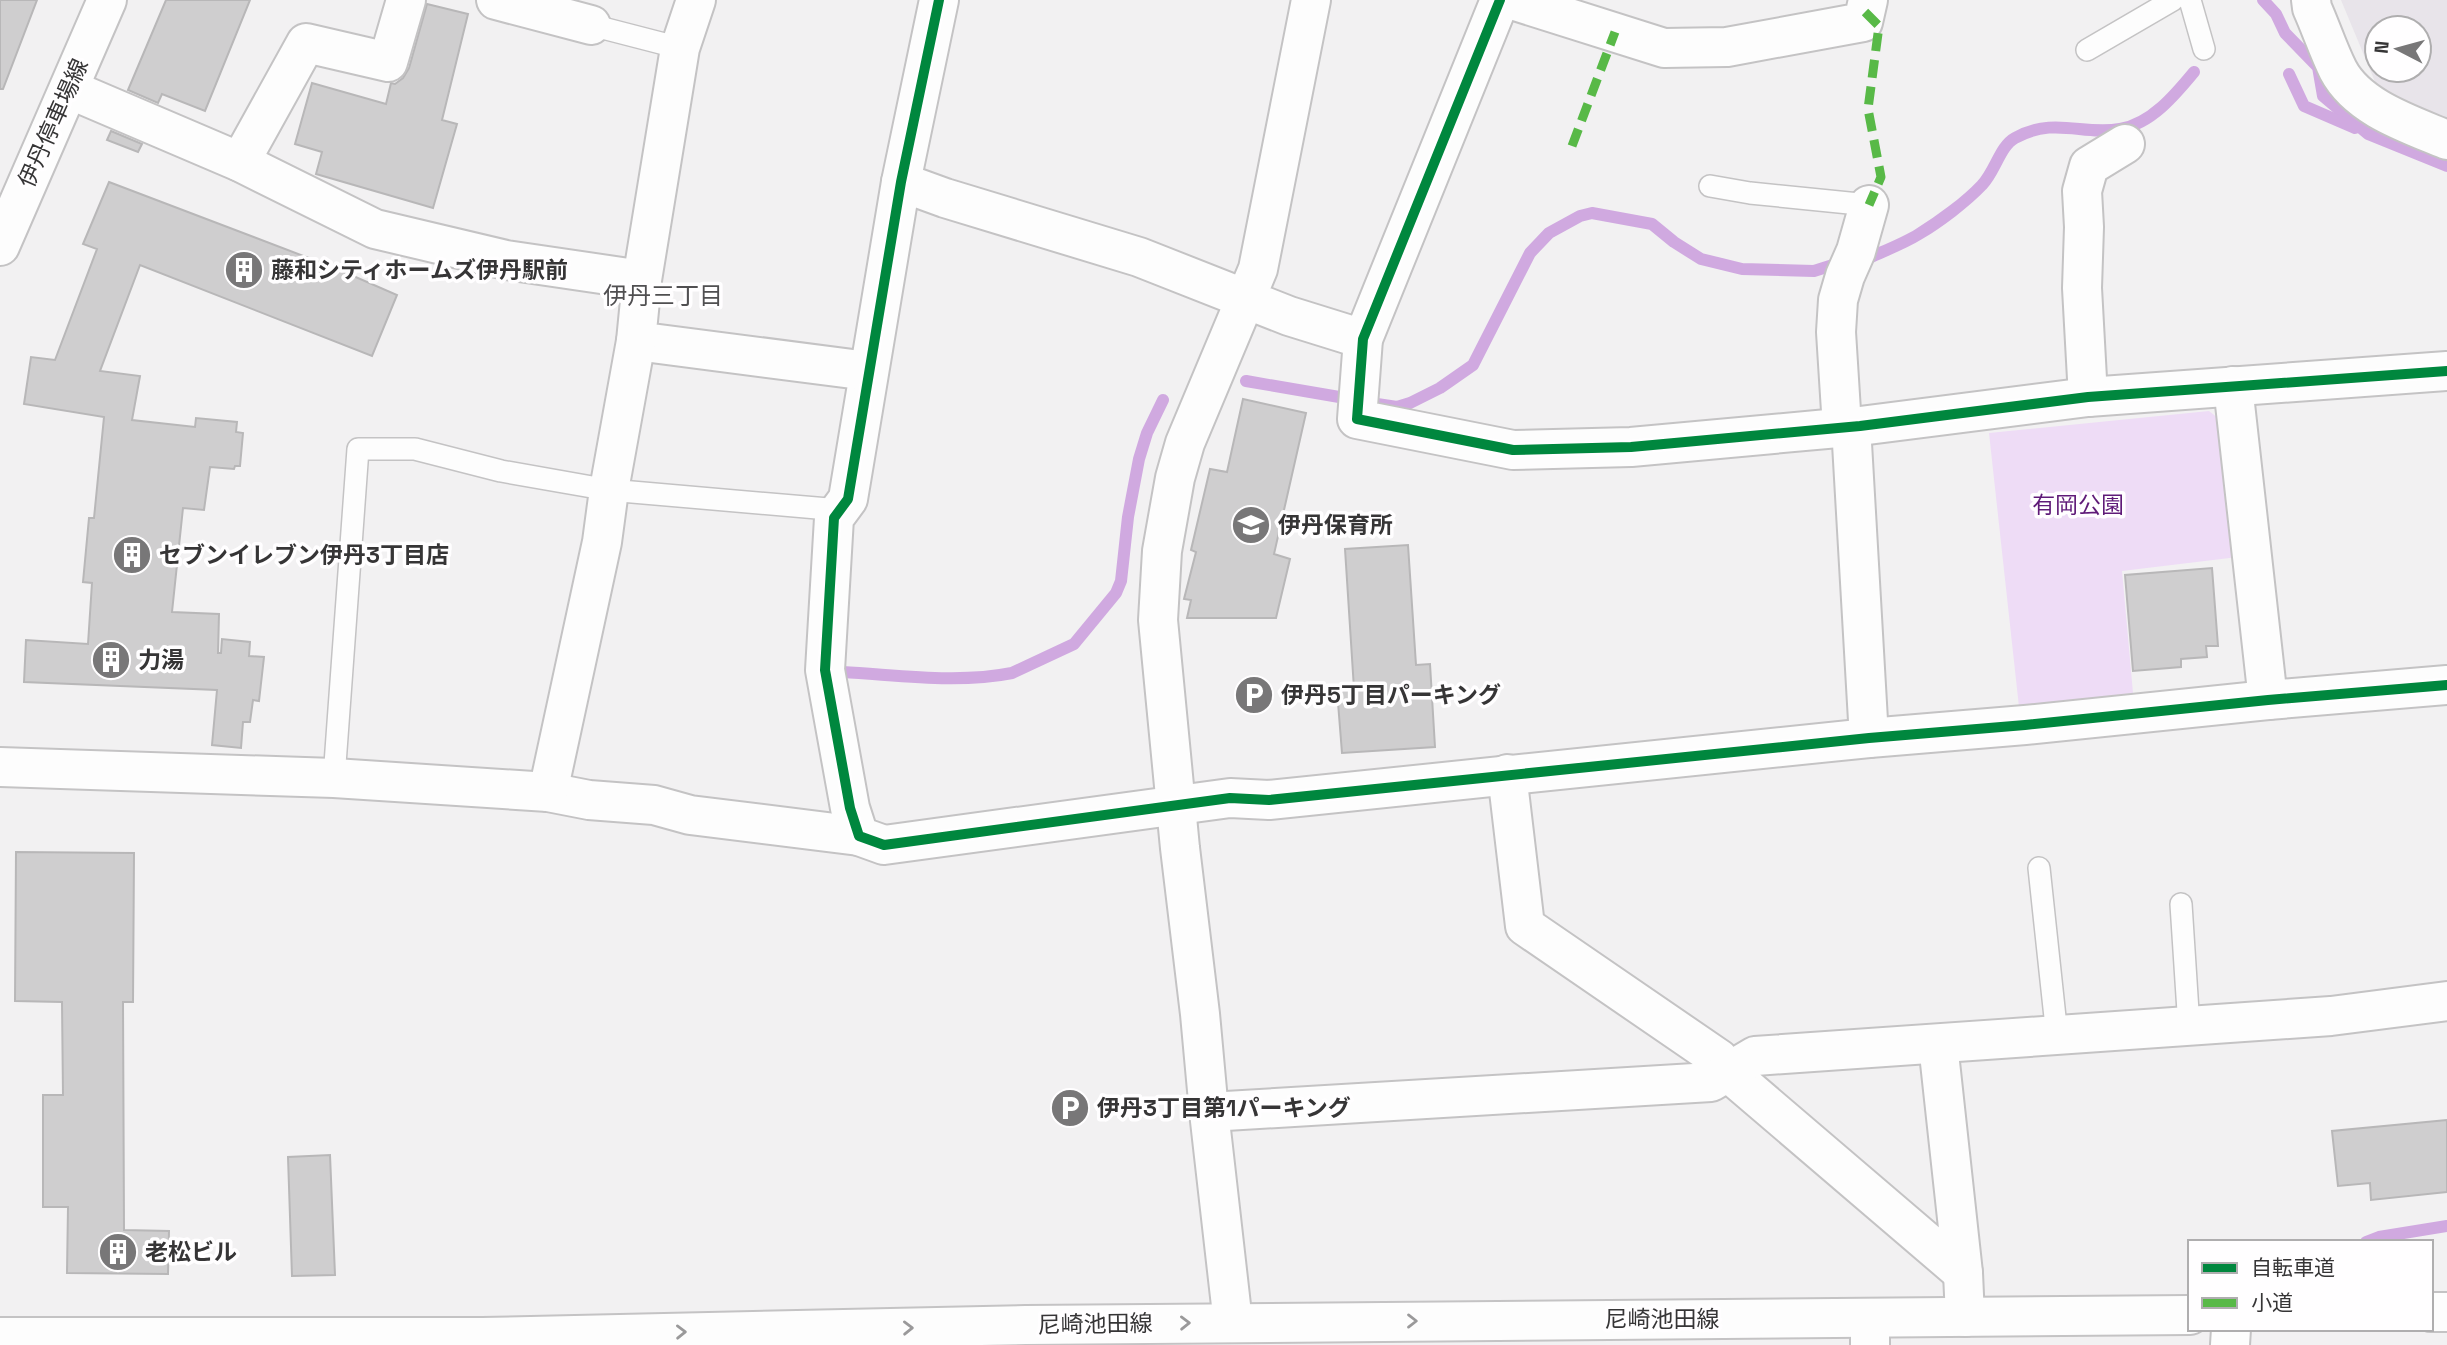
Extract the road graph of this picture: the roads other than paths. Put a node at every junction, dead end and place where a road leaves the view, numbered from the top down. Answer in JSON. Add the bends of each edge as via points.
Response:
{"nodes":[{"id":1,"x":107,"y":0,"type":"edge"},
{"id":2,"x":406,"y":0,"type":"edge"},
{"id":3,"x":496,"y":0,"type":"edge"},
{"id":4,"x":696,"y":0,"type":"edge"},
{"id":5,"x":939,"y":0,"type":"edge"},
{"id":6,"x":1311,"y":0,"type":"edge"},
{"id":7,"x":1500,"y":0,"type":"edge"},
{"id":8,"x":1512,"y":0,"type":"edge"},
{"id":9,"x":1868,"y":0,"type":"edge"},
{"id":10,"x":2174,"y":0,"type":"edge"},
{"id":11,"x":2190,"y":0,"type":"edge"},
{"id":12,"x":2304,"y":3,"type":"edge"},
{"id":13,"x":592,"y":25,"type":"joint"},
{"id":14,"x":680,"y":48,"type":"junction"},
{"id":15,"x":2204,"y":49,"type":"dead end"},
{"id":16,"x":2087,"y":50,"type":"dead end"},
{"id":17,"x":69,"y":89,"type":"junction"},
{"id":18,"x":2447,"y":140,"type":"edge"},
{"id":19,"x":2125,"y":144,"type":"dead end"},
{"id":20,"x":240,"y":162,"type":"junction"},
{"id":21,"x":901,"y":182,"type":"junction"},
{"id":22,"x":1710,"y":186,"type":"dead end"},
{"id":23,"x":1870,"y":205,"type":"joint"},
{"id":24,"x":5,"y":221,"type":"edge"},
{"id":25,"x":642,"y":280,"type":"junction"},
{"id":26,"x":1245,"y":298,"type":"junction"},
{"id":27,"x":1363,"y":339,"type":"junction"},
{"id":28,"x":636,"y":341,"type":"junction"},
{"id":29,"x":868,"y":371,"type":"junction"},
{"id":30,"x":2447,"y":371,"type":"edge"},
{"id":31,"x":2233,"y":386,"type":"junction"},
{"id":32,"x":2088,"y":397,"type":"junction"},
{"id":33,"x":1846,"y":427,"type":"junction"},
{"id":34,"x":609,"y":490,"type":"junction"},
{"id":35,"x":840,"y":510,"type":"junction"},
{"id":36,"x":2447,"y":685,"type":"edge"},
{"id":37,"x":2268,"y":700,"type":"junction"},
{"id":38,"x":1869,"y":738,"type":"junction"},
{"id":39,"x":0,"y":767,"type":"edge"},
{"id":40,"x":1507,"y":774,"type":"junction"},
{"id":41,"x":334,"y":778,"type":"junction"},
{"id":42,"x":548,"y":792,"type":"junction"},
{"id":43,"x":1176,"y":806,"type":"junction"},
{"id":44,"x":859,"y":836,"type":"junction"},
{"id":45,"x":2039,"y":869,"type":"dead end"},
{"id":46,"x":2181,"y":904,"type":"dead end"},
{"id":47,"x":2447,"y":1001,"type":"edge"},
{"id":48,"x":2189,"y":1027,"type":"junction"},
{"id":49,"x":2057,"y":1036,"type":"junction"},
{"id":50,"x":1938,"y":1044,"type":"junction"},
{"id":51,"x":1728,"y":1072,"type":"junction"},
{"id":52,"x":1209,"y":1112,"type":"junction"},
{"id":53,"x":1963,"y":1273,"type":"junction"},
{"id":54,"x":2188,"y":1315,"type":"edge"},
{"id":55,"x":1965,"y":1317,"type":"junction"},
{"id":56,"x":1870,"y":1331,"type":"edge"},
{"id":57,"x":1233,"y":1334,"type":"edge"},
{"id":58,"x":0,"y":1337,"type":"edge"},
{"id":59,"x":630,"y":1339,"type":"edge"}],
"edges":[{"from":1,"to":17,"type":"street","name":"伊丹停車場線"},
{"from":2,"to":20,"type":"street","via":[[388,62],[306,43]]},
{"from":3,"to":13,"type":"street"},
{"from":4,"to":14,"type":"street"},
{"from":5,"to":21,"type":"street"},
{"from":6,"to":26,"type":"street","via":[[1258,269]]},
{"from":7,"to":27,"type":"street"},
{"from":8,"to":9,"type":"street","via":[[1664,48],[1727,47],[1863,22]]},
{"from":10,"to":16,"type":"lane"},
{"from":11,"to":15,"type":"lane"},
{"from":12,"to":18,"type":"street","via":[[2351,89],[2380,109]]},
{"from":13,"to":14,"type":"lane"},
{"from":14,"to":25,"type":"street"},
{"from":17,"to":20,"type":"street"},
{"from":17,"to":24,"type":"street","name":"伊丹停車場線"},
{"from":19,"to":32,"type":"street","via":[[2089,166],[2082,191]]},
{"from":20,"to":25,"type":"street","via":[[375,229],[506,260]]},
{"from":21,"to":26,"type":"street","via":[[1158,263]]},
{"from":21,"to":29,"type":"street"},
{"from":22,"to":23,"type":"lane"},
{"from":23,"to":33,"type":"street","via":[[1839,290]]},
{"from":25,"to":28,"type":"street"},
{"from":26,"to":27,"type":"street"},
{"from":26,"to":43,"type":"street","via":[[1185,443],[1162,551],[1158,620]]},
{"from":27,"to":33,"type":"street","via":[[1357,419],[1514,450],[1631,447]]},
{"from":28,"to":29,"type":"street"},
{"from":28,"to":34,"type":"street"},
{"from":29,"to":35,"type":"street","via":[[848,499]]},
{"from":30,"to":31,"type":"street"},
{"from":31,"to":32,"type":"street"},
{"from":31,"to":37,"type":"street"},
{"from":32,"to":33,"type":"street"},
{"from":33,"to":38,"type":"street"},
{"from":34,"to":35,"type":"lane"},
{"from":34,"to":41,"type":"lane","via":[[501,471],[415,449],[358,449]]},
{"from":34,"to":42,"type":"street"},
{"from":35,"to":44,"type":"street","via":[[833,531],[825,670]]},
{"from":36,"to":37,"type":"street"},
{"from":37,"to":38,"type":"street"},
{"from":38,"to":40,"type":"street"},
{"from":39,"to":41,"type":"street"},
{"from":40,"to":43,"type":"street"},
{"from":40,"to":51,"type":"street","via":[[1525,926],[1719,1059]]},
{"from":41,"to":42,"type":"street"},
{"from":42,"to":44,"type":"street"},
{"from":43,"to":44,"type":"street","via":[[884,845]]},
{"from":43,"to":52,"type":"street"},
{"from":45,"to":49,"type":"lane"},
{"from":46,"to":48,"type":"lane"},
{"from":47,"to":48,"type":"street"},
{"from":48,"to":49,"type":"street"},
{"from":49,"to":50,"type":"street"},
{"from":50,"to":51,"type":"street","via":[[1755,1056]]},
{"from":50,"to":53,"type":"street"},
{"from":51,"to":52,"type":"street","via":[[1711,1082]]},
{"from":51,"to":53,"type":"street"},
{"from":52,"to":57,"type":"street"},
{"from":53,"to":55,"type":"street"},
{"from":54,"to":55,"type":"street","name":"尼崎池田線"},
{"from":55,"to":56,"type":"street","name":"尼崎池田線"},
{"from":57,"to":56,"type":"street","name":"尼崎池田線","one_way":true},
{"from":59,"to":57,"type":"street","name":"尼崎池田線","one_way":true},
{"from":58,"to":59,"type":"street","name":"尼崎池田線"}]}
